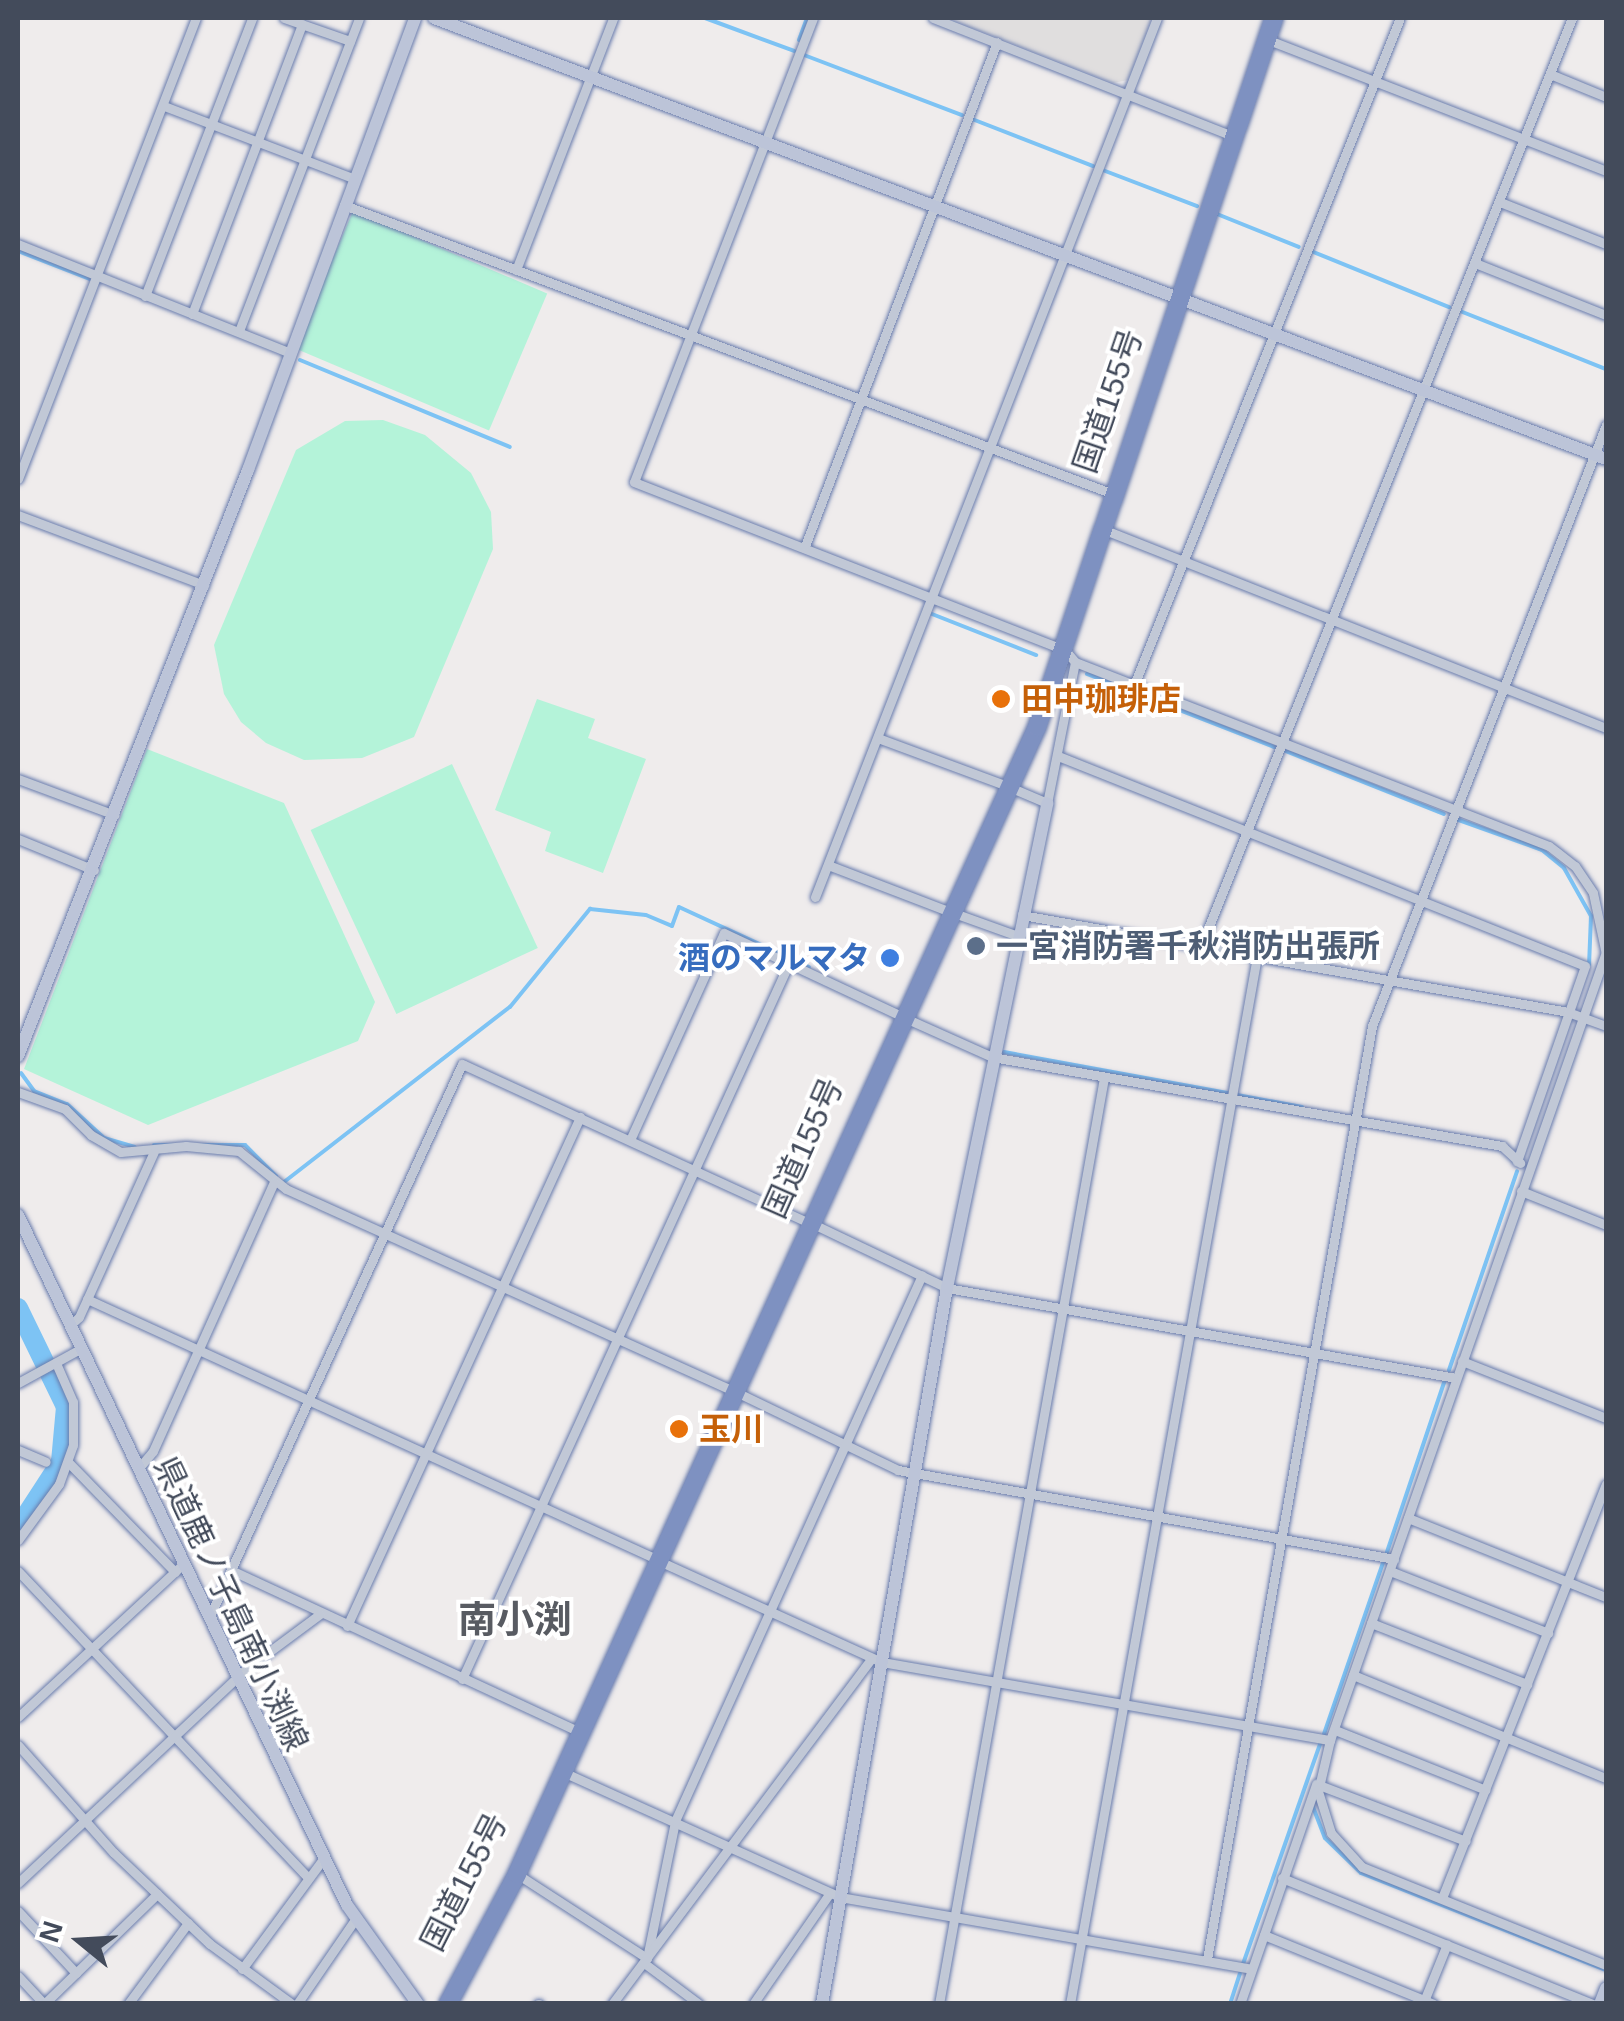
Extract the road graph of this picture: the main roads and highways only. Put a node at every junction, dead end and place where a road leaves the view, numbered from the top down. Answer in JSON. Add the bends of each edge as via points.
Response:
{"nodes":[{"id":1,"x":1274,"y":18,"type":"edge"},
{"id":2,"x":1181,"y":298,"type":"junction"},
{"id":3,"x":1065,"y":652,"type":"junction"},
{"id":4,"x":655,"y":1559,"type":"junction"},
{"id":5,"x":435,"y":2004,"type":"edge"},
{"id":6,"x":448,"y":2004,"type":"edge"}],
"edges":[{"from":1,"to":2,"type":"highway","name":"国道155号"},
{"from":2,"to":3,"type":"highway","name":"国道155号"},
{"from":2,"to":3,"type":"highway","name":"国道155号","via":[[1164,326],[1108,492]]},
{"from":3,"to":4,"type":"highway","name":"国道155号"},
{"from":4,"to":5,"type":"highway","name":"国道155号"},
{"from":4,"to":6,"type":"highway","name":"国道155号","via":[[517,1874]]}]}
